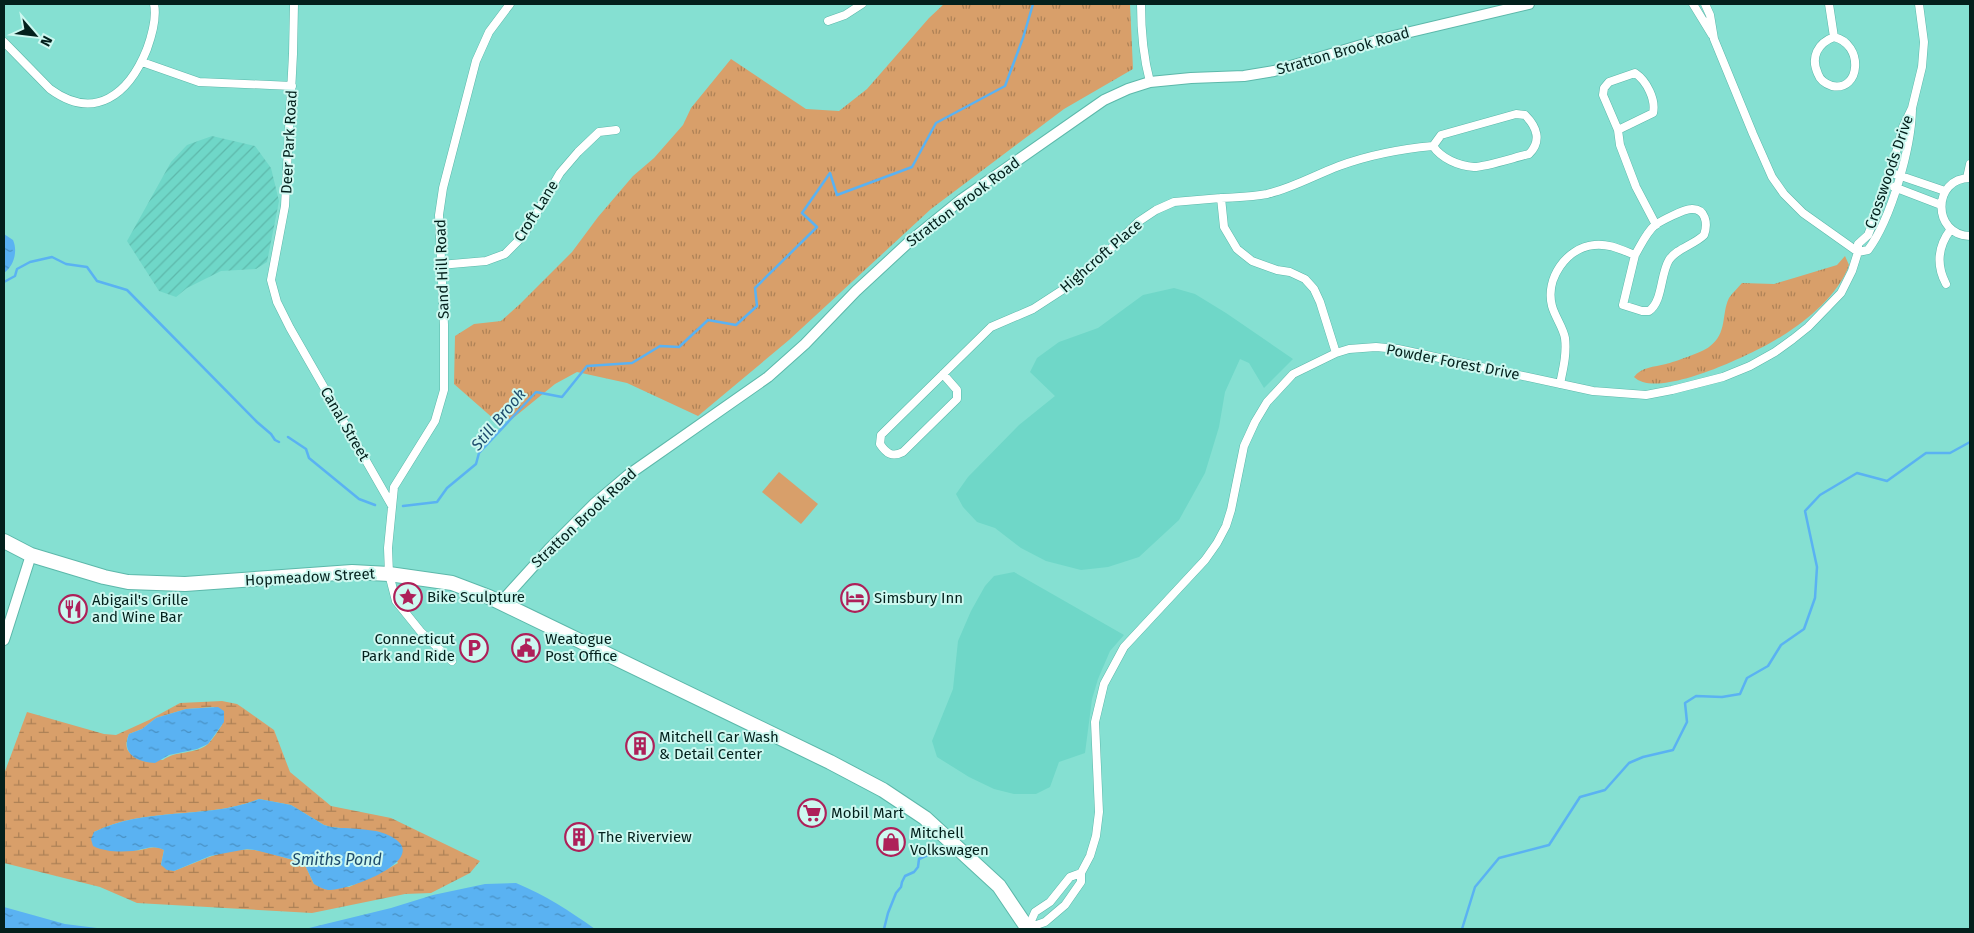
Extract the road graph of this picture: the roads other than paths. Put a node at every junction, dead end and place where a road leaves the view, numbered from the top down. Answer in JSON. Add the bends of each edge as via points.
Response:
{"nodes":[{"id":1,"x":154,"y":4,"type":"edge"},
{"id":2,"x":294,"y":4,"type":"edge"},
{"id":3,"x":510,"y":4,"type":"edge"},
{"id":4,"x":862,"y":4,"type":"edge"},
{"id":5,"x":1141,"y":4,"type":"edge"},
{"id":6,"x":1529,"y":4,"type":"edge"},
{"id":7,"x":1694,"y":4,"type":"edge"},
{"id":8,"x":1705,"y":4,"type":"edge"},
{"id":9,"x":1829,"y":4,"type":"edge"},
{"id":10,"x":1919,"y":4,"type":"edge"},
{"id":11,"x":828,"y":21,"type":"dead end"},
{"id":12,"x":1834,"y":38,"type":"junction"},
{"id":13,"x":1714,"y":39,"type":"junction"},
{"id":14,"x":4,"y":42,"type":"edge"},
{"id":15,"x":142,"y":62,"type":"junction"},
{"id":16,"x":1150,"y":82,"type":"junction"},
{"id":17,"x":292,"y":86,"type":"junction"},
{"id":18,"x":1912,"y":108,"type":"junction"},
{"id":19,"x":616,"y":130,"type":"dead end"},
{"id":20,"x":1618,"y":130,"type":"junction"},
{"id":21,"x":1433,"y":146,"type":"junction"},
{"id":22,"x":1970,"y":164,"type":"edge"},
{"id":23,"x":1891,"y":173,"type":"junction"},
{"id":24,"x":1900,"y":176,"type":"junction"},
{"id":25,"x":1969,"y":178,"type":"edge"},
{"id":26,"x":1887,"y":185,"type":"junction"},
{"id":27,"x":1897,"y":188,"type":"junction"},
{"id":28,"x":1945,"y":191,"type":"junction"},
{"id":29,"x":1221,"y":198,"type":"junction"},
{"id":30,"x":1941,"y":206,"type":"junction"},
{"id":31,"x":1656,"y":225,"type":"junction"},
{"id":32,"x":1951,"y":229,"type":"junction"},
{"id":33,"x":1970,"y":236,"type":"edge"},
{"id":34,"x":1858,"y":252,"type":"junction"},
{"id":35,"x":1635,"y":255,"type":"junction"},
{"id":36,"x":440,"y":265,"type":"junction"},
{"id":37,"x":271,"y":280,"type":"joint"},
{"id":38,"x":1946,"y":284,"type":"dead end"},
{"id":39,"x":1336,"y":353,"type":"junction"},
{"id":40,"x":943,"y":374,"type":"junction"},
{"id":41,"x":1560,"y":384,"type":"junction"},
{"id":42,"x":392,"y":506,"type":"junction"},
{"id":43,"x":4,"y":541,"type":"edge"},
{"id":44,"x":32,"y":555,"type":"junction"},
{"id":45,"x":389,"y":574,"type":"junction"},
{"id":46,"x":501,"y":602,"type":"junction"},
{"id":47,"x":4,"y":640,"type":"edge"},
{"id":48,"x":452,"y":661,"type":"dead end"},
{"id":49,"x":1080,"y":873,"type":"junction"},
{"id":50,"x":1028,"y":929,"type":"edge"}],
"edges":[{"from":1,"to":15,"type":"street","via":[[154,21]]},
{"from":2,"to":17,"type":"street","name":"Deer Park Road"},
{"from":3,"to":36,"type":"street","name":"Sand Hill Road","via":[[490,32],[476,61],[465,98],[439,215]]},
{"from":4,"to":11,"type":"street","via":[[845,16]]},
{"from":5,"to":16,"type":"street","via":[[1141,26]]},
{"from":6,"to":16,"type":"street","name":"Stratton Brook Road","via":[[1385,38],[1274,71]]},
{"from":7,"to":13,"type":"street"},
{"from":8,"to":13,"type":"street"},
{"from":9,"to":12,"type":"street"},
{"from":10,"to":18,"type":"street","name":"Crosswoods Drive","via":[[1924,42]]},
{"from":12,"to":12,"type":"street","via":[[1822,43],[1815,61],[1821,79],[1830,85],[1840,86],[1853,77],[1856,61],[1851,47]]},
{"from":13,"to":34,"type":"street","via":[[1753,134],[1784,194],[1803,213]]},
{"from":14,"to":15,"type":"street","via":[[50,89],[66,100],[83,104],[115,96],[126,87]]},
{"from":15,"to":17,"type":"street","via":[[199,82]]},
{"from":16,"to":46,"type":"street","name":"Stratton Brook Road","via":[[1104,100],[962,199],[909,242],[768,377],[628,475],[549,550]]},
{"from":17,"to":37,"type":"street","name":"Deer Park Road","via":[[285,206]]},
{"from":18,"to":23,"type":"street","name":"Crosswoods Drive","via":[[1903,127]]},
{"from":18,"to":24,"type":"street","name":"Crosswoods Drive","via":[[1912,127]]},
{"from":19,"to":36,"type":"street","name":"Croft Lane","via":[[600,132],[578,152],[560,173],[523,236],[505,254],[486,262]]},
{"from":20,"to":20,"type":"street","via":[[1604,88],[1609,82],[1635,73],[1646,83],[1654,106],[1652,113]]},
{"from":20,"to":31,"type":"street","via":[[1620,145],[1636,187]]},
{"from":21,"to":21,"type":"street","name":"Highcroft Place","via":[[1441,136],[1516,114],[1525,114],[1530,120],[1537,140],[1535,148],[1528,154],[1475,167],[1451,161],[1438,154]]},
{"from":21,"to":29,"type":"street","name":"Highcroft Place","via":[[1362,158],[1267,194]]},
{"from":22,"to":25,"type":"street"},
{"from":23,"to":24,"type":"street"},
{"from":23,"to":26,"type":"street","name":"Crosswoods Drive"},
{"from":24,"to":27,"type":"street","name":"Crosswoods Drive"},
{"from":24,"to":28,"type":"street"},
{"from":25,"to":28,"type":"street","via":[[1959,180]]},
{"from":26,"to":27,"type":"street"},
{"from":26,"to":34,"type":"street","name":"Crosswoods Drive","via":[[1868,235],[1858,244]]},
{"from":27,"to":30,"type":"street"},
{"from":27,"to":34,"type":"street","name":"Crosswoods Drive","via":[[1876,238],[1868,250]]},
{"from":28,"to":30,"type":"street"},
{"from":29,"to":39,"type":"street","via":[[1224,227],[1236,250],[1252,261],[1305,279],[1314,289]]},
{"from":29,"to":40,"type":"street","name":"Highcroft Place","via":[[1174,202],[1156,210],[1138,222],[1070,285],[1033,309],[992,326]]},
{"from":30,"to":32,"type":"street","via":[[1945,223]]},
{"from":31,"to":35,"type":"street","via":[[1648,232]]},
{"from":31,"to":35,"type":"street","via":[[1690,208],[1699,210],[1707,228],[1699,240],[1670,258],[1656,303],[1649,311],[1623,305]]},
{"from":32,"to":33,"type":"street"},
{"from":32,"to":38,"type":"street","via":[[1944,238],[1939,256]]},
{"from":34,"to":41,"type":"street","name":"Powder Forest Drive","via":[[1848,282],[1830,305],[1794,339],[1750,366],[1723,377],[1646,395],[1593,391]]},
{"from":35,"to":41,"type":"street","via":[[1605,245],[1593,245],[1571,255],[1557,270],[1551,291],[1552,306],[1565,336],[1566,354]]},
{"from":36,"to":42,"type":"street","name":"Sand Hill Road","via":[[444,390],[434,421],[394,487]]},
{"from":37,"to":42,"type":"street","name":"Canal Street","via":[[286,321]]},
{"from":39,"to":41,"type":"street","name":"Powder Forest Drive","via":[[1349,349],[1398,348]]},
{"from":39,"to":49,"type":"street","name":"Powder Forest Drive","via":[[1294,374],[1267,402],[1244,446],[1231,510],[1217,543],[1124,647],[1104,684],[1095,722],[1099,812],[1096,836]]},
{"from":40,"to":40,"type":"street","name":"Highcroft Place","via":[[880,435],[880,444],[890,455],[903,452],[957,399],[957,390]]},
{"from":42,"to":45,"type":"street"},
{"from":43,"to":44,"type":"highway","name":"Hopmeadow Street"},
{"from":44,"to":45,"type":"highway","name":"Hopmeadow Street","via":[[104,577],[137,582],[185,584],[352,572]]},
{"from":44,"to":47,"type":"street"},
{"from":45,"to":46,"type":"highway","name":"Hopmeadow Street","via":[[452,583]]},
{"from":45,"to":48,"type":"street","via":[[402,611]]},
{"from":46,"to":50,"type":"highway","name":"Hopmeadow Street","via":[[883,790],[925,818],[986,872]]},
{"from":49,"to":50,"type":"street","name":"Powder Forest Drive","via":[[1070,877],[1050,902],[1035,912]]},
{"from":49,"to":50,"type":"street","name":"Powder Forest Drive","via":[[1081,882],[1065,904],[1045,922]]}]}
